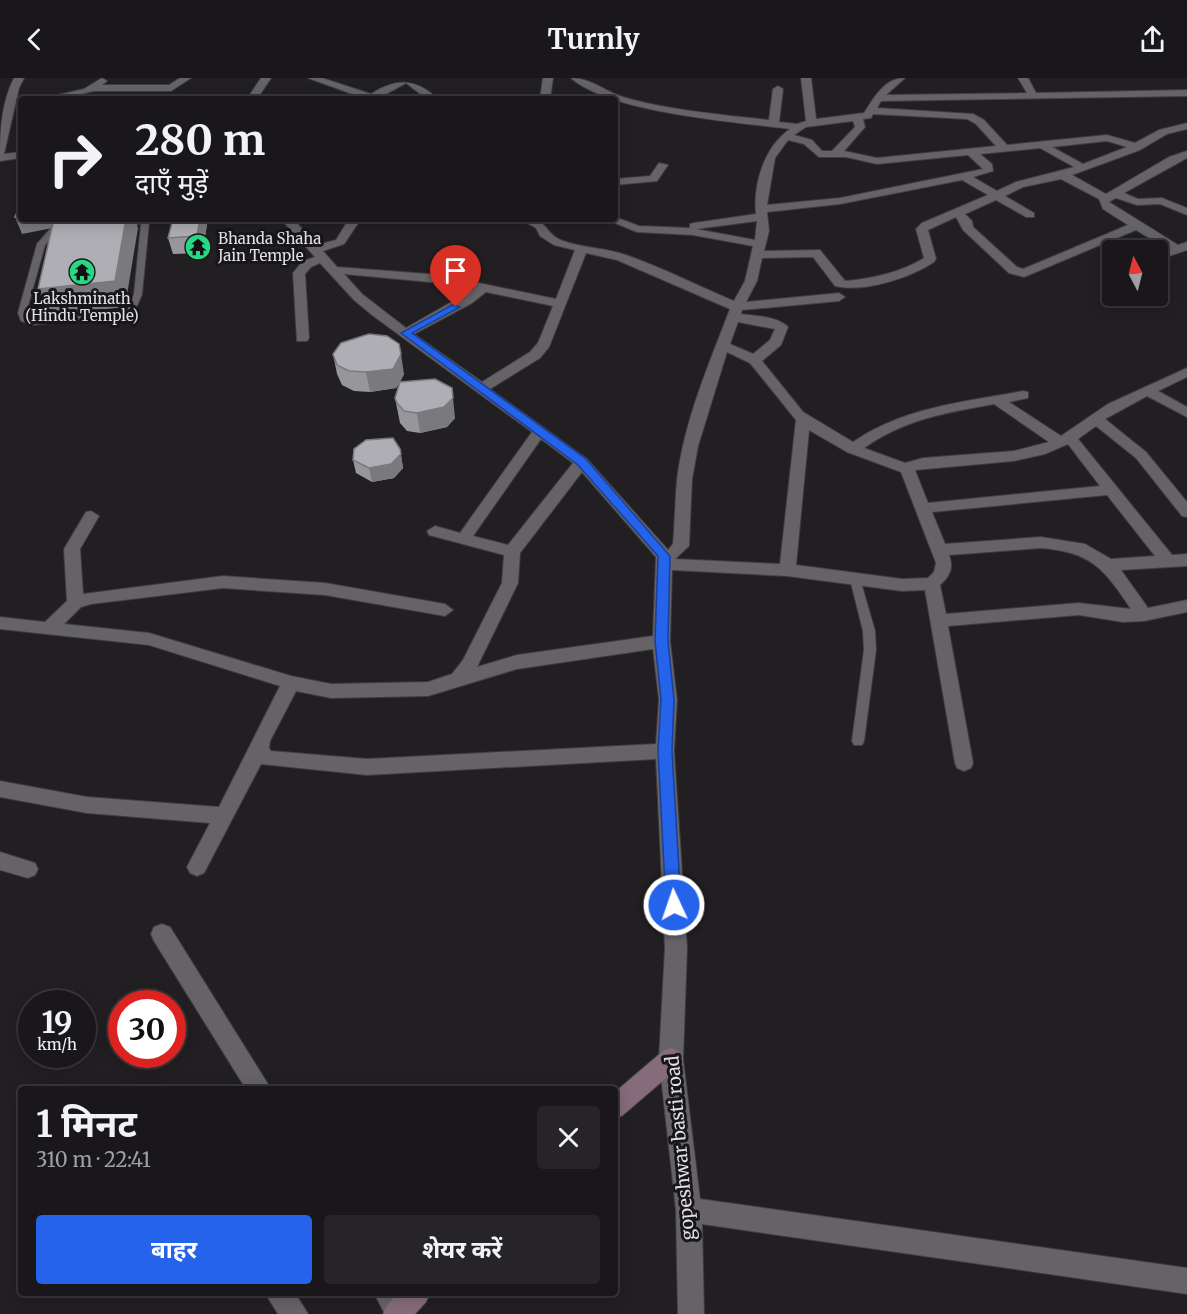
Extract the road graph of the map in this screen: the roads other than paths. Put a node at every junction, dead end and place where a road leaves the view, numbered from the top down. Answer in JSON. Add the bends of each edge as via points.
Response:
{"nodes":[{"id":1,"x":19,"y":78,"type":"edge"},
{"id":2,"x":105,"y":78,"type":"edge"},
{"id":3,"x":186,"y":78,"type":"edge"},
{"id":4,"x":266,"y":78,"type":"edge"},
{"id":5,"x":313,"y":78,"type":"edge"},
{"id":6,"x":548,"y":78,"type":"edge"},
{"id":7,"x":576,"y":78,"type":"edge"},
{"id":8,"x":806,"y":78,"type":"edge"},
{"id":9,"x":900,"y":78,"type":"edge"},
{"id":10,"x":1023,"y":78,"type":"edge"},
{"id":11,"x":405,"y":79,"type":"edge"},
{"id":12,"x":94,"y":88,"type":"junction"},
{"id":13,"x":778,"y":89,"type":"dead end"},
{"id":14,"x":1187,"y":93,"type":"edge"},
{"id":15,"x":58,"y":96,"type":"edge"},
{"id":16,"x":254,"y":96,"type":"edge"},
{"id":17,"x":366,"y":96,"type":"edge"},
{"id":18,"x":374,"y":96,"type":"edge"},
{"id":19,"x":429,"y":96,"type":"edge"},
{"id":20,"x":545,"y":96,"type":"edge"},
{"id":21,"x":614,"y":96,"type":"edge"},
{"id":22,"x":1034,"y":97,"type":"junction"},
{"id":23,"x":618,"y":98,"type":"edge"},
{"id":24,"x":879,"y":98,"type":"junction"},
{"id":25,"x":15,"y":105,"type":"edge"},
{"id":26,"x":0,"y":109,"type":"edge"},
{"id":27,"x":871,"y":111,"type":"junction"},
{"id":28,"x":858,"y":119,"type":"junction"},
{"id":29,"x":811,"y":121,"type":"junction"},
{"id":30,"x":774,"y":123,"type":"junction"},
{"id":31,"x":1187,"y":126,"type":"edge"},
{"id":32,"x":798,"y":127,"type":"junction"},
{"id":33,"x":786,"y":136,"type":"junction"},
{"id":34,"x":1042,"y":145,"type":"junction"},
{"id":35,"x":1136,"y":148,"type":"junction"},
{"id":36,"x":1005,"y":149,"type":"junction"},
{"id":37,"x":971,"y":152,"type":"junction"},
{"id":38,"x":0,"y":153,"type":"edge"},
{"id":39,"x":835,"y":154,"type":"junction"},
{"id":40,"x":1187,"y":154,"type":"edge"},
{"id":41,"x":18,"y":155,"type":"edge"},
{"id":42,"x":0,"y":158,"type":"edge"},
{"id":43,"x":663,"y":165,"type":"dead end"},
{"id":44,"x":1083,"y":168,"type":"junction"},
{"id":45,"x":928,"y":170,"type":"junction"},
{"id":46,"x":1064,"y":175,"type":"junction"},
{"id":47,"x":965,"y":177,"type":"junction"},
{"id":48,"x":618,"y":182,"type":"edge"},
{"id":49,"x":995,"y":196,"type":"junction"},
{"id":50,"x":1112,"y":197,"type":"junction"},
{"id":51,"x":1187,"y":212,"type":"edge"},
{"id":52,"x":761,"y":213,"type":"junction"},
{"id":53,"x":957,"y":213,"type":"junction"},
{"id":54,"x":1030,"y":215,"type":"dead end"},
{"id":55,"x":146,"y":222,"type":"joint"},
{"id":56,"x":290,"y":222,"type":"edge"},
{"id":57,"x":353,"y":222,"type":"edge"},
{"id":58,"x":532,"y":222,"type":"edge"},
{"id":59,"x":553,"y":222,"type":"edge"},
{"id":60,"x":613,"y":222,"type":"edge"},
{"id":61,"x":104,"y":224,"type":"edge"},
{"id":62,"x":1138,"y":225,"type":"junction"},
{"id":63,"x":73,"y":227,"type":"edge"},
{"id":64,"x":663,"y":231,"type":"junction"},
{"id":65,"x":544,"y":234,"type":"junction"},
{"id":66,"x":629,"y":243,"type":"junction"},
{"id":67,"x":1181,"y":247,"type":"edge"},
{"id":68,"x":582,"y":248,"type":"junction"},
{"id":69,"x":758,"y":249,"type":"junction"},
{"id":70,"x":324,"y":259,"type":"junction"},
{"id":71,"x":483,"y":288,"type":"junction"},
{"id":72,"x":839,"y":297,"type":"dead end"},
{"id":73,"x":561,"y":304,"type":"junction"},
{"id":74,"x":735,"y":312,"type":"junction"},
{"id":75,"x":406,"y":333,"type":"junction"},
{"id":76,"x":302,"y":338,"type":"dead end"},
{"id":77,"x":723,"y":346,"type":"junction"},
{"id":78,"x":756,"y":360,"type":"junction"},
{"id":79,"x":1187,"y":372,"type":"edge"},
{"id":80,"x":482,"y":388,"type":"junction"},
{"id":81,"x":1147,"y":391,"type":"junction"},
{"id":82,"x":1023,"y":395,"type":"dead end"},
{"id":83,"x":998,"y":401,"type":"junction"},
{"id":84,"x":1187,"y":413,"type":"edge"},
{"id":85,"x":1095,"y":419,"type":"junction"},
{"id":86,"x":803,"y":420,"type":"junction"},
{"id":87,"x":540,"y":431,"type":"junction"},
{"id":88,"x":1065,"y":441,"type":"junction"},
{"id":89,"x":852,"y":448,"type":"junction"},
{"id":90,"x":582,"y":462,"type":"junction"},
{"id":91,"x":907,"y":470,"type":"junction"},
{"id":92,"x":1111,"y":490,"type":"junction"},
{"id":93,"x":924,"y":508,"type":"junction"},
{"id":94,"x":1187,"y":512,"type":"edge"},
{"id":95,"x":91,"y":516,"type":"dead end"},
{"id":96,"x":435,"y":531,"type":"dead end"},
{"id":97,"x":468,"y":532,"type":"dead end"},
{"id":98,"x":941,"y":550,"type":"junction"},
{"id":99,"x":512,"y":552,"type":"junction"},
{"id":100,"x":664,"y":560,"type":"junction"},
{"id":101,"x":1167,"y":560,"type":"junction"},
{"id":102,"x":1187,"y":560,"type":"edge"},
{"id":103,"x":1106,"y":565,"type":"junction"},
{"id":104,"x":787,"y":570,"type":"junction"},
{"id":105,"x":855,"y":579,"type":"junction"},
{"id":106,"x":932,"y":584,"type":"junction"},
{"id":107,"x":75,"y":603,"type":"junction"},
{"id":108,"x":1187,"y":606,"type":"edge"},
{"id":109,"x":445,"y":610,"type":"dead end"},
{"id":110,"x":1144,"y":615,"type":"junction"},
{"id":111,"x":939,"y":621,"type":"junction"},
{"id":112,"x":0,"y":623,"type":"edge"},
{"id":113,"x":49,"y":628,"type":"junction"},
{"id":114,"x":661,"y":641,"type":"junction"},
{"id":115,"x":458,"y":679,"type":"junction"},
{"id":116,"x":291,"y":683,"type":"junction"},
{"id":117,"x":858,"y":741,"type":"dead end"},
{"id":118,"x":260,"y":749,"type":"junction"},
{"id":119,"x":665,"y":751,"type":"junction"},
{"id":120,"x":964,"y":763,"type":"dead end"},
{"id":121,"x":0,"y":789,"type":"edge"},
{"id":122,"x":224,"y":816,"type":"junction"},
{"id":123,"x":0,"y":861,"type":"edge"},
{"id":124,"x":197,"y":867,"type":"dead end"},
{"id":125,"x":28,"y":869,"type":"dead end"},
{"id":126,"x":162,"y":934,"type":"dead end"},
{"id":127,"x":670,"y":1059,"type":"junction"},
{"id":128,"x":257,"y":1086,"type":"edge"},
{"id":129,"x":618,"y":1104,"type":"edge"},
{"id":130,"x":689,"y":1210,"type":"junction"},
{"id":131,"x":1187,"y":1281,"type":"edge"},
{"id":132,"x":280,"y":1296,"type":"edge"},
{"id":133,"x":412,"y":1296,"type":"edge"},
{"id":134,"x":394,"y":1306,"type":"edge"},
{"id":135,"x":295,"y":1314,"type":"edge"},
{"id":136,"x":691,"y":1314,"type":"edge"}],
"edges":[{"from":1,"to":25,"type":"street","via":[[14,88]]},
{"from":2,"to":12,"type":"street"},
{"from":3,"to":12,"type":"street","via":[[171,88]]},
{"from":4,"to":16,"type":"street"},
{"from":5,"to":17,"type":"street"},
{"from":6,"to":20,"type":"street"},
{"from":7,"to":21,"type":"street"},
{"from":8,"to":29,"type":"street"},
{"from":9,"to":24,"type":"street"},
{"from":10,"to":22,"type":"street"},
{"from":11,"to":18,"type":"street"},
{"from":11,"to":19,"type":"street"},
{"from":12,"to":15,"type":"street"},
{"from":13,"to":30,"type":"street"},
{"from":14,"to":22,"type":"street","via":[[1152,89]]},
{"from":22,"to":24,"type":"street"},
{"from":23,"to":30,"type":"street"},
{"from":24,"to":27,"type":"street"},
{"from":25,"to":26,"type":"street"},
{"from":25,"to":38,"type":"street"},
{"from":27,"to":28,"type":"street"},
{"from":27,"to":36,"type":"street","via":[[969,116],[980,122]]},
{"from":28,"to":29,"type":"street"},
{"from":28,"to":39,"type":"street","via":[[860,126]]},
{"from":29,"to":32,"type":"street"},
{"from":30,"to":32,"type":"street"},
{"from":31,"to":35,"type":"street","via":[[1163,132]]},
{"from":32,"to":33,"type":"street"},
{"from":33,"to":39,"type":"street","via":[[808,142],[819,154]]},
{"from":33,"to":52,"type":"street","via":[[770,158]]},
{"from":34,"to":35,"type":"street","via":[[1107,138]]},
{"from":34,"to":36,"type":"street"},
{"from":34,"to":44,"type":"street"},
{"from":35,"to":44,"type":"street"},
{"from":36,"to":37,"type":"street"},
{"from":37,"to":45,"type":"street"},
{"from":37,"to":47,"type":"street","via":[[990,169]]},
{"from":39,"to":45,"type":"street"},
{"from":40,"to":50,"type":"street"},
{"from":41,"to":42,"type":"street"},
{"from":43,"to":48,"type":"street","via":[[652,179]]},
{"from":44,"to":46,"type":"street"},
{"from":45,"to":47,"type":"street"},
{"from":45,"to":52,"type":"street","via":[[840,201]]},
{"from":46,"to":49,"type":"street","via":[[1020,184]]},
{"from":46,"to":50,"type":"street"},
{"from":47,"to":49,"type":"street"},
{"from":49,"to":53,"type":"street"},
{"from":49,"to":54,"type":"street"},
{"from":50,"to":51,"type":"street","via":[[1162,201]]},
{"from":50,"to":62,"type":"street","via":[[1103,204]]},
{"from":52,"to":64,"type":"street"},
{"from":52,"to":69,"type":"street","via":[[763,231]]},
{"from":53,"to":62,"type":"street","via":[[966,221],[967,228],[1012,270],[1024,273]]},
{"from":53,"to":69,"type":"street","via":[[923,227],[930,259],[926,264],[858,284],[842,285],[816,253]]},
{"from":55,"to":61,"type":"lane"},
{"from":55,"to":63,"type":"lane","via":[[138,294],[131,311],[32,322],[24,319],[22,313],[41,243],[53,231]]},
{"from":56,"to":70,"type":"street"},
{"from":57,"to":70,"type":"street"},
{"from":58,"to":65,"type":"street","via":[[541,226]]},
{"from":59,"to":65,"type":"street"},
{"from":60,"to":66,"type":"street"},
{"from":62,"to":67,"type":"street"},
{"from":64,"to":66,"type":"street"},
{"from":64,"to":69,"type":"street","via":[[693,232]]},
{"from":65,"to":68,"type":"street","via":[[558,243]]},
{"from":66,"to":68,"type":"street"},
{"from":66,"to":74,"type":"street"},
{"from":68,"to":73,"type":"street"},
{"from":69,"to":74,"type":"street","via":[[751,281]]},
{"from":70,"to":71,"type":"street"},
{"from":70,"to":75,"type":"street","via":[[358,297]]},
{"from":70,"to":76,"type":"street","via":[[307,264],[299,273]]},
{"from":71,"to":73,"type":"street"},
{"from":71,"to":75,"type":"street"},
{"from":72,"to":74,"type":"street"},
{"from":73,"to":80,"type":"street","via":[[535,355]]},
{"from":74,"to":77,"type":"street"},
{"from":74,"to":78,"type":"street","via":[[782,327],[776,342]]},
{"from":75,"to":80,"type":"street"},
{"from":77,"to":78,"type":"street"},
{"from":77,"to":100,"type":"street","via":[[691,446],[681,546]]},
{"from":78,"to":86,"type":"street"},
{"from":79,"to":81,"type":"street"},
{"from":80,"to":87,"type":"street"},
{"from":81,"to":84,"type":"street"},
{"from":81,"to":85,"type":"street"},
{"from":82,"to":83,"type":"street"},
{"from":83,"to":88,"type":"street"},
{"from":83,"to":89,"type":"street","via":[[918,414],[878,431]]},
{"from":85,"to":88,"type":"street"},
{"from":85,"to":94,"type":"street","via":[[1141,455]]},
{"from":86,"to":89,"type":"street"},
{"from":86,"to":104,"type":"street"},
{"from":87,"to":90,"type":"street"},
{"from":87,"to":97,"type":"street"},
{"from":88,"to":91,"type":"street","via":[[1014,456],[923,463]]},
{"from":88,"to":92,"type":"street"},
{"from":89,"to":91,"type":"street"},
{"from":90,"to":99,"type":"street"},
{"from":90,"to":100,"type":"street"},
{"from":91,"to":93,"type":"street"},
{"from":92,"to":93,"type":"street"},
{"from":92,"to":101,"type":"street"},
{"from":93,"to":98,"type":"street"},
{"from":95,"to":107,"type":"street","via":[[74,536],[70,553]]},
{"from":96,"to":99,"type":"street"},
{"from":98,"to":103,"type":"street","via":[[1062,543],[1083,548]]},
{"from":98,"to":106,"type":"street","via":[[942,574]]},
{"from":99,"to":115,"type":"street","via":[[510,583],[470,664]]},
{"from":100,"to":104,"type":"street"},
{"from":100,"to":114,"type":"street","name":"gopeshwar basti road"},
{"from":101,"to":102,"type":"street"},
{"from":101,"to":103,"type":"street"},
{"from":103,"to":110,"type":"street"},
{"from":104,"to":105,"type":"street"},
{"from":105,"to":106,"type":"street"},
{"from":105,"to":117,"type":"lane","via":[[870,650]]},
{"from":106,"to":111,"type":"street"},
{"from":107,"to":109,"type":"street","via":[[223,582],[325,589]]},
{"from":107,"to":113,"type":"street"},
{"from":108,"to":110,"type":"street"},
{"from":110,"to":111,"type":"street","via":[[1078,609]]},
{"from":111,"to":120,"type":"street"},
{"from":112,"to":113,"type":"street"},
{"from":113,"to":116,"type":"street","via":[[149,639]]},
{"from":114,"to":115,"type":"street","via":[[517,662]]},
{"from":114,"to":119,"type":"street","name":"gopeshwar basti road","via":[[668,700]]},
{"from":115,"to":116,"type":"street","via":[[428,689],[363,692]]},
{"from":116,"to":118,"type":"street"},
{"from":118,"to":119,"type":"street","via":[[266,758],[367,767]]},
{"from":118,"to":122,"type":"street"},
{"from":119,"to":127,"type":"street","name":"gopeshwar basti road","via":[[676,948]]},
{"from":121,"to":122,"type":"street","via":[[87,805]]},
{"from":122,"to":124,"type":"street"},
{"from":123,"to":125,"type":"street"},
{"from":126,"to":128,"type":"street"},
{"from":127,"to":129,"type":"street"},
{"from":127,"to":130,"type":"street","name":"gopeshwar basti road"},
{"from":130,"to":131,"type":"street"},
{"from":130,"to":136,"type":"street","name":"gopeshwar basti road"},
{"from":132,"to":135,"type":"street"},
{"from":133,"to":134,"type":"street"}]}
